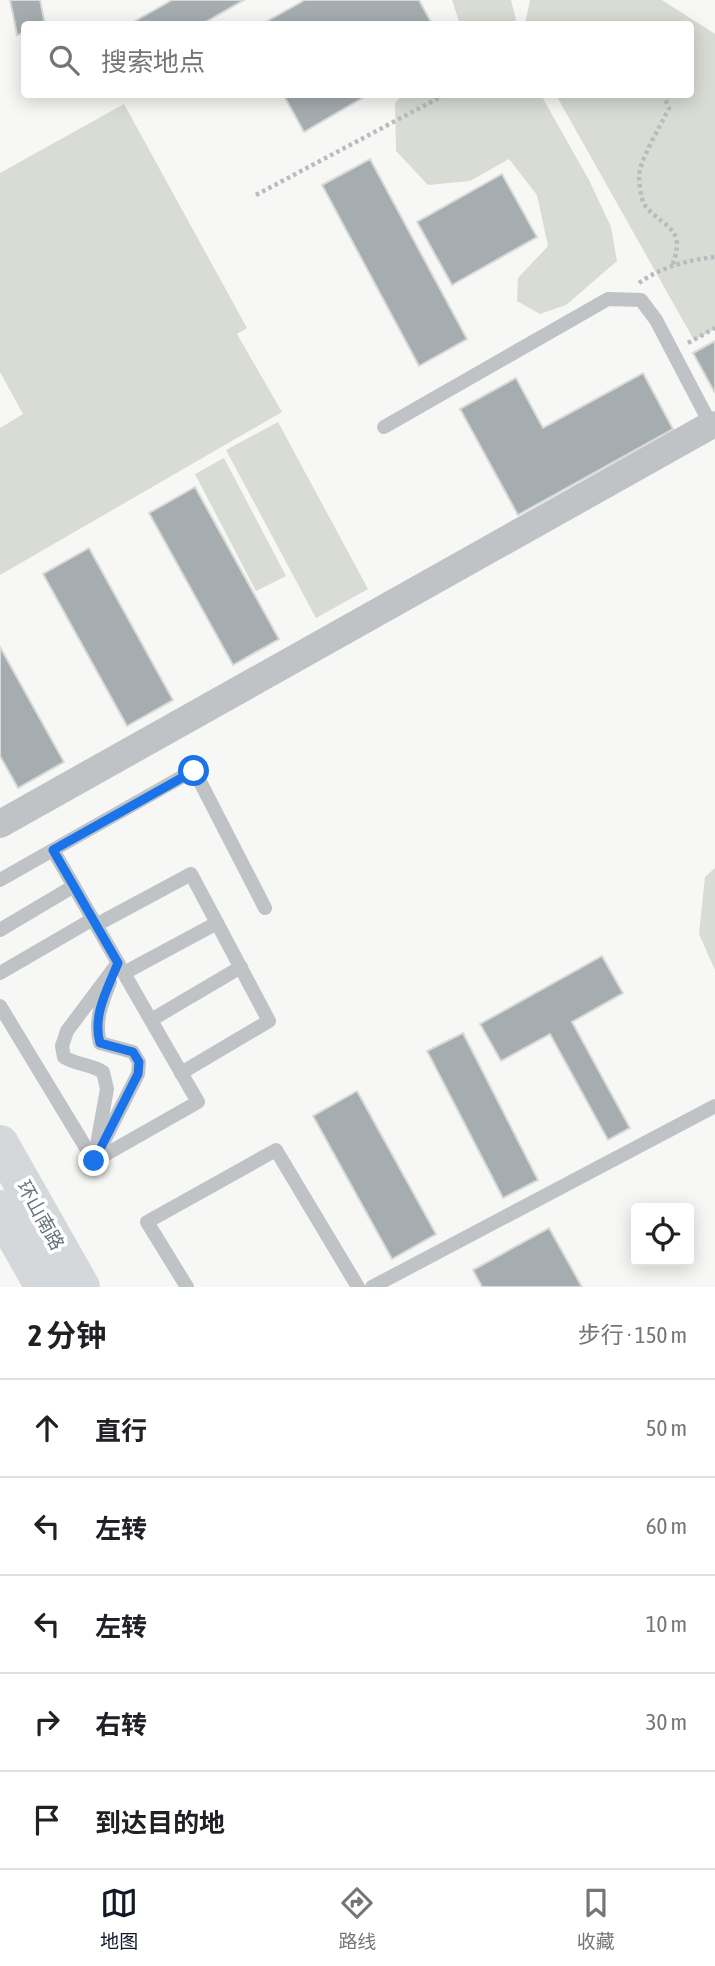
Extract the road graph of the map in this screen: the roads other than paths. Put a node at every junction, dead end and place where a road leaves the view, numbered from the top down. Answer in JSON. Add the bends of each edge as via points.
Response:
{"nodes":[{"id":1,"x":712,"y":425,"type":"joint"},
{"id":2,"x":384,"y":427,"type":"dead end"},
{"id":3,"x":0,"y":824,"type":"edge"},
{"id":4,"x":53,"y":850,"type":"junction"},
{"id":5,"x":0,"y":880,"type":"edge"},
{"id":6,"x":74,"y":886,"type":"junction"},
{"id":7,"x":265,"y":908,"type":"dead end"},
{"id":8,"x":95,"y":922,"type":"junction"},
{"id":9,"x":217,"y":923,"type":"junction"},
{"id":10,"x":0,"y":930,"type":"edge"},
{"id":11,"x":241,"y":967,"type":"junction"},
{"id":12,"x":121,"y":968,"type":"junction"},
{"id":13,"x":0,"y":973,"type":"edge"},
{"id":14,"x":0,"y":1006,"type":"edge"},
{"id":15,"x":151,"y":1020,"type":"junction"},
{"id":16,"x":181,"y":1073,"type":"junction"},
{"id":17,"x":715,"y":1106,"type":"edge"},
{"id":18,"x":0,"y":1144,"type":"edge"},
{"id":19,"x":94,"y":1161,"type":"junction"},
{"id":20,"x":0,"y":1209,"type":"edge"},
{"id":21,"x":44,"y":1287,"type":"edge"},
{"id":22,"x":81,"y":1287,"type":"edge"},
{"id":23,"x":187,"y":1287,"type":"edge"},
{"id":24,"x":358,"y":1287,"type":"edge"},
{"id":25,"x":372,"y":1287,"type":"edge"}],
"edges":[{"from":1,"to":2,"type":"lane","via":[[641,300],[608,299]]},
{"from":1,"to":3,"type":"street"},
{"from":4,"to":5,"type":"lane"},
{"from":4,"to":6,"type":"lane"},
{"from":4,"to":7,"type":"lane","via":[[194,771]]},
{"from":6,"to":8,"type":"lane"},
{"from":6,"to":10,"type":"lane"},
{"from":8,"to":9,"type":"lane","via":[[191,874]]},
{"from":8,"to":12,"type":"lane"},
{"from":8,"to":13,"type":"lane"},
{"from":9,"to":11,"type":"lane"},
{"from":9,"to":12,"type":"lane"},
{"from":11,"to":15,"type":"lane"},
{"from":11,"to":16,"type":"lane","via":[[269,1021]]},
{"from":12,"to":15,"type":"lane"},
{"from":12,"to":19,"type":"lane","via":[[101,1006],[97,1030],[100,1043],[133,1052],[139,1062],[138,1074]]},
{"from":12,"to":19,"type":"lane","via":[[67,1031],[62,1046],[64,1057],[103,1072],[107,1089]]},
{"from":14,"to":19,"type":"lane"},
{"from":15,"to":16,"type":"lane"},
{"from":16,"to":19,"type":"lane","via":[[198,1102]]},
{"from":17,"to":25,"type":"lane"},
{"from":18,"to":22,"type":"main road","name":"环山南路"},
{"from":20,"to":21,"type":"main road","name":"环山南路"},
{"from":23,"to":24,"type":"lane","via":[[147,1222],[275,1150]]}]}
